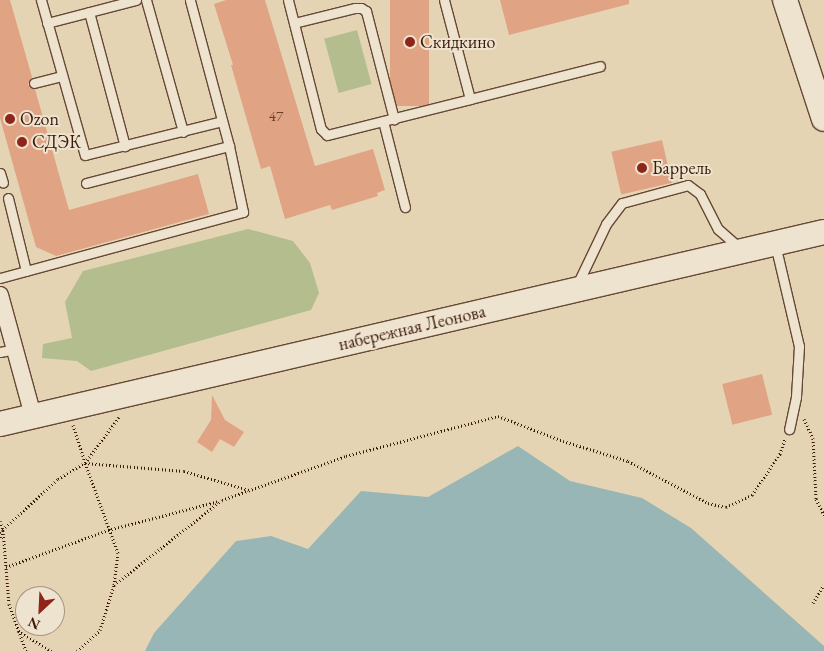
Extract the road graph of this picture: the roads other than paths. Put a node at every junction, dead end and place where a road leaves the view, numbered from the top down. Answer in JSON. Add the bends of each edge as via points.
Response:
{"nodes":[{"id":1,"x":41,"y":0,"type":"edge"},
{"id":2,"x":136,"y":0,"type":"edge"},
{"id":3,"x":146,"y":0,"type":"edge"},
{"id":4,"x":190,"y":0,"type":"edge"},
{"id":5,"x":288,"y":0,"type":"edge"},
{"id":6,"x":444,"y":0,"type":"edge"},
{"id":7,"x":785,"y":0,"type":"edge"},
{"id":8,"x":89,"y":12,"type":"junction"},
{"id":9,"x":47,"y":23,"type":"junction"},
{"id":10,"x":294,"y":23,"type":"junction"},
{"id":11,"x":600,"y":66,"type":"dead end"},
{"id":12,"x":62,"y":76,"type":"junction"},
{"id":13,"x":34,"y":83,"type":"dead end"},
{"id":14,"x":470,"y":99,"type":"junction"},
{"id":15,"x":394,"y":118,"type":"junction"},
{"id":16,"x":824,"y":119,"type":"edge"},
{"id":17,"x":222,"y":121,"type":"junction"},
{"id":18,"x":383,"y":122,"type":"junction"},
{"id":19,"x":182,"y":132,"type":"junction"},
{"id":20,"x":125,"y":146,"type":"junction"},
{"id":21,"x":229,"y":146,"type":"junction"},
{"id":22,"x":0,"y":173,"type":"edge"},
{"id":23,"x":3,"y":183,"type":"dead end"},
{"id":24,"x":86,"y":183,"type":"dead end"},
{"id":25,"x":8,"y":198,"type":"dead end"},
{"id":26,"x":405,"y":207,"type":"dead end"},
{"id":27,"x":824,"y":232,"type":"edge"},
{"id":28,"x":775,"y":244,"type":"junction"},
{"id":29,"x":744,"y":251,"type":"junction"},
{"id":30,"x":26,"y":271,"type":"junction"},
{"id":31,"x":0,"y":278,"type":"edge"},
{"id":32,"x":575,"y":290,"type":"junction"},
{"id":33,"x":0,"y":295,"type":"edge"},
{"id":34,"x":7,"y":350,"type":"edge"},
{"id":35,"x":33,"y":416,"type":"junction"},
{"id":36,"x":0,"y":424,"type":"edge"},
{"id":37,"x":789,"y":429,"type":"road end"}],
"edges":[{"from":1,"to":9,"type":"lane"},
{"from":2,"to":8,"type":"lane"},
{"from":3,"to":19,"type":"lane"},
{"from":4,"to":17,"type":"lane"},
{"from":5,"to":10,"type":"lane"},
{"from":6,"to":14,"type":"lane"},
{"from":7,"to":16,"type":"main road"},
{"from":8,"to":9,"type":"lane"},
{"from":8,"to":20,"type":"lane"},
{"from":9,"to":12,"type":"lane"},
{"from":10,"to":15,"type":"lane","via":[[355,8],[366,11]]},
{"from":10,"to":18,"type":"lane","via":[[324,133],[331,135]]},
{"from":11,"to":14,"type":"lane"},
{"from":12,"to":13,"type":"lane"},
{"from":12,"to":20,"type":"lane","via":[[85,156]]},
{"from":14,"to":15,"type":"lane"},
{"from":15,"to":18,"type":"lane"},
{"from":17,"to":19,"type":"lane"},
{"from":17,"to":21,"type":"lane"},
{"from":18,"to":26,"type":"lane"},
{"from":19,"to":20,"type":"lane"},
{"from":21,"to":24,"type":"lane"},
{"from":21,"to":30,"type":"lane","via":[[243,212]]},
{"from":22,"to":23,"type":"lane"},
{"from":25,"to":30,"type":"lane"},
{"from":27,"to":28,"type":"main road","name":"набережная Леонова"},
{"from":28,"to":29,"type":"main road","name":"набережная Леонова"},
{"from":28,"to":37,"type":"lane","via":[[799,346],[796,397]]},
{"from":29,"to":32,"type":"main road","name":"набережная Леонова"},
{"from":29,"to":32,"type":"lane","via":[[718,229],[700,194],[688,185],[622,203],[606,224]]},
{"from":30,"to":31,"type":"lane"},
{"from":32,"to":35,"type":"main road","name":"набережная Леонова"},
{"from":33,"to":34,"type":"street"},
{"from":34,"to":35,"type":"street"},
{"from":35,"to":36,"type":"main road","name":"набережная Леонова"}]}
